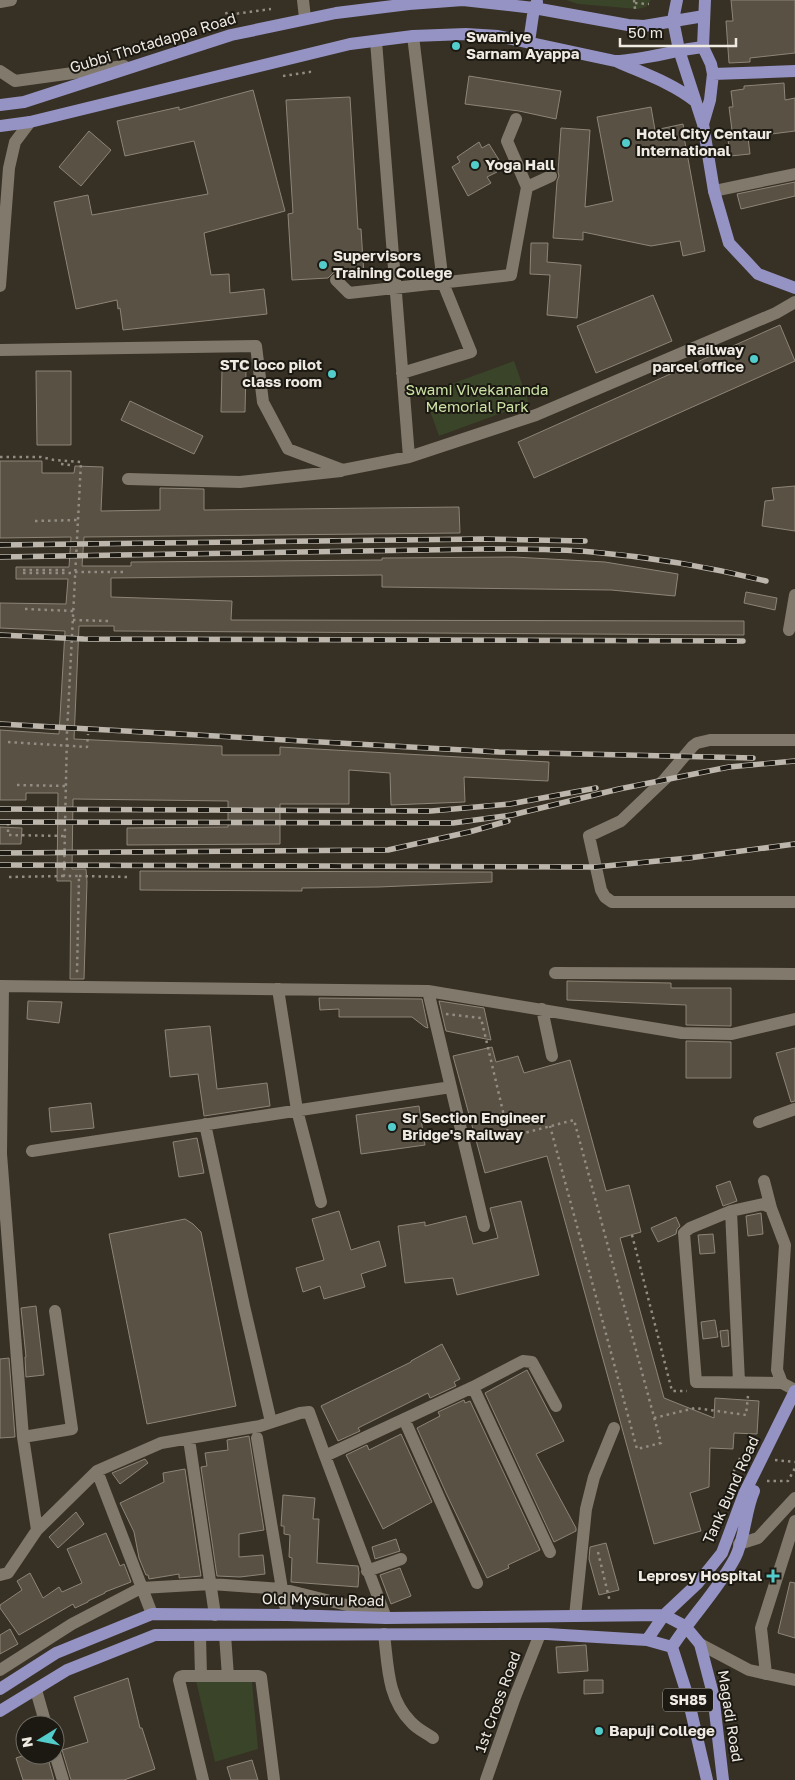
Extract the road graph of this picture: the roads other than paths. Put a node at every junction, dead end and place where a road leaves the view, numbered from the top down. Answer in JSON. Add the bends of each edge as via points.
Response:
{"nodes":[{"id":1,"x":11,"y":0,"type":"edge"},
{"id":2,"x":303,"y":0,"type":"edge"},
{"id":3,"x":463,"y":0,"type":"edge"},
{"id":4,"x":677,"y":0,"type":"edge"},
{"id":5,"x":706,"y":0,"type":"edge"},
{"id":6,"x":0,"y":2,"type":"edge"},
{"id":7,"x":536,"y":4,"type":"edge"},
{"id":8,"x":704,"y":16,"type":"junction"},
{"id":9,"x":305,"y":18,"type":"junction"},
{"id":10,"x":673,"y":20,"type":"junction"},
{"id":11,"x":414,"y":36,"type":"junction"},
{"id":12,"x":376,"y":41,"type":"junction"},
{"id":13,"x":529,"y":42,"type":"junction"},
{"id":14,"x":704,"y":47,"type":"junction"},
{"id":15,"x":678,"y":50,"type":"junction"},
{"id":16,"x":615,"y":61,"type":"junction"},
{"id":17,"x":148,"y":62,"type":"junction"},
{"id":18,"x":0,"y":71,"type":"edge"},
{"id":19,"x":795,"y":71,"type":"edge"},
{"id":20,"x":713,"y":74,"type":"junction"},
{"id":21,"x":695,"y":101,"type":"junction"},
{"id":22,"x":0,"y":105,"type":"edge"},
{"id":23,"x":516,"y":119,"type":"dead end"},
{"id":24,"x":30,"y":122,"type":"junction"},
{"id":25,"x":703,"y":124,"type":"junction"},
{"id":26,"x":0,"y":126,"type":"edge"},
{"id":27,"x":795,"y":174,"type":"edge"},
{"id":28,"x":551,"y":176,"type":"dead end"},
{"id":29,"x":527,"y":187,"type":"junction"},
{"id":30,"x":714,"y":192,"type":"junction"},
{"id":31,"x":336,"y":280,"type":"dead end"},
{"id":32,"x":443,"y":283,"type":"junction"},
{"id":33,"x":0,"y":286,"type":"edge"},
{"id":34,"x":395,"y":288,"type":"junction"},
{"id":35,"x":795,"y":288,"type":"edge"},
{"id":36,"x":795,"y":302,"type":"edge"},
{"id":37,"x":0,"y":350,"type":"edge"},
{"id":38,"x":402,"y":374,"type":"junction"},
{"id":39,"x":409,"y":457,"type":"junction"},
{"id":40,"x":343,"y":470,"type":"junction"},
{"id":41,"x":128,"y":479,"type":"dead end"},
{"id":42,"x":795,"y":594,"type":"edge"},
{"id":43,"x":789,"y":630,"type":"dead end"},
{"id":44,"x":795,"y":740,"type":"edge"},
{"id":45,"x":795,"y":902,"type":"edge"},
{"id":46,"x":555,"y":974,"type":"dead end"},
{"id":47,"x":795,"y":974,"type":"edge"},
{"id":48,"x":2,"y":986,"type":"edge"},
{"id":49,"x":278,"y":989,"type":"junction"},
{"id":50,"x":428,"y":991,"type":"junction"},
{"id":51,"x":542,"y":1010,"type":"junction"},
{"id":52,"x":795,"y":1019,"type":"edge"},
{"id":53,"x":552,"y":1056,"type":"dead end"},
{"id":54,"x":451,"y":1087,"type":"junction"},
{"id":55,"x":1,"y":1096,"type":"edge"},
{"id":56,"x":795,"y":1109,"type":"edge"},
{"id":57,"x":297,"y":1110,"type":"junction"},
{"id":58,"x":759,"y":1122,"type":"dead end"},
{"id":59,"x":205,"y":1124,"type":"junction"},
{"id":60,"x":32,"y":1151,"type":"dead end"},
{"id":61,"x":764,"y":1181,"type":"dead end"},
{"id":62,"x":321,"y":1202,"type":"dead end"},
{"id":63,"x":771,"y":1208,"type":"junction"},
{"id":64,"x":731,"y":1211,"type":"junction"},
{"id":65,"x":484,"y":1226,"type":"dead end"},
{"id":66,"x":5,"y":1275,"type":"edge"},
{"id":67,"x":55,"y":1311,"type":"dead end"},
{"id":68,"x":739,"y":1382,"type":"junction"},
{"id":69,"x":782,"y":1383,"type":"junction"},
{"id":70,"x":473,"y":1387,"type":"junction"},
{"id":71,"x":795,"y":1391,"type":"edge"},
{"id":72,"x":556,"y":1406,"type":"dead end"},
{"id":73,"x":795,"y":1408,"type":"edge"},
{"id":74,"x":404,"y":1419,"type":"junction"},
{"id":75,"x":271,"y":1422,"type":"junction"},
{"id":76,"x":614,"y":1428,"type":"dead end"},
{"id":77,"x":23,"y":1437,"type":"junction"},
{"id":78,"x":257,"y":1438,"type":"dead end"},
{"id":79,"x":190,"y":1446,"type":"dead end"},
{"id":80,"x":325,"y":1456,"type":"junction"},
{"id":81,"x":97,"y":1471,"type":"junction"},
{"id":82,"x":795,"y":1498,"type":"edge"},
{"id":83,"x":795,"y":1521,"type":"edge"},
{"id":84,"x":37,"y":1530,"type":"junction"},
{"id":85,"x":739,"y":1544,"type":"junction"},
{"id":86,"x":550,"y":1552,"type":"dead end"},
{"id":87,"x":401,"y":1558,"type":"dead end"},
{"id":88,"x":367,"y":1571,"type":"junction"},
{"id":89,"x":0,"y":1575,"type":"edge"},
{"id":90,"x":477,"y":1583,"type":"dead end"},
{"id":91,"x":211,"y":1584,"type":"junction"},
{"id":92,"x":140,"y":1588,"type":"junction"},
{"id":93,"x":282,"y":1589,"type":"junction"},
{"id":94,"x":152,"y":1614,"type":"junction"},
{"id":95,"x":215,"y":1615,"type":"junction"},
{"id":96,"x":287,"y":1615,"type":"junction"},
{"id":97,"x":664,"y":1615,"type":"junction"},
{"id":98,"x":385,"y":1616,"type":"junction"},
{"id":99,"x":574,"y":1616,"type":"junction"},
{"id":100,"x":685,"y":1626,"type":"junction"},
{"id":101,"x":384,"y":1634,"type":"junction"},
{"id":102,"x":540,"y":1634,"type":"junction"},
{"id":103,"x":225,"y":1635,"type":"junction"},
{"id":104,"x":200,"y":1636,"type":"junction"},
{"id":105,"x":647,"y":1640,"type":"junction"},
{"id":106,"x":700,"y":1644,"type":"junction"},
{"id":107,"x":672,"y":1647,"type":"junction"},
{"id":108,"x":0,"y":1670,"type":"edge"},
{"id":109,"x":766,"y":1674,"type":"junction"},
{"id":110,"x":201,"y":1676,"type":"junction"},
{"id":111,"x":228,"y":1676,"type":"junction"},
{"id":112,"x":795,"y":1680,"type":"edge"},
{"id":113,"x":0,"y":1690,"type":"edge"},
{"id":114,"x":36,"y":1690,"type":"junction"},
{"id":115,"x":0,"y":1712,"type":"edge"},
{"id":116,"x":43,"y":1715,"type":"edge"},
{"id":117,"x":433,"y":1738,"type":"dead end"},
{"id":118,"x":58,"y":1765,"type":"edge"},
{"id":119,"x":63,"y":1780,"type":"edge"},
{"id":120,"x":203,"y":1780,"type":"edge"},
{"id":121,"x":274,"y":1780,"type":"edge"},
{"id":122,"x":486,"y":1780,"type":"edge"},
{"id":123,"x":707,"y":1780,"type":"edge"},
{"id":124,"x":723,"y":1780,"type":"edge"}],
"edges":[{"from":1,"to":6,"type":"street"},
{"from":2,"to":9,"type":"street"},
{"from":3,"to":7,"type":"main road","name":"Gubbi Thotadappa Road"},
{"from":3,"to":9,"type":"main road","name":"Gubbi Thotadappa Road"},
{"from":4,"to":10,"type":"main road"},
{"from":5,"to":8,"type":"main road"},
{"from":7,"to":10,"type":"main road","name":"Gubbi Thotadappa Road","via":[[628,25],[644,26]]},
{"from":7,"to":13,"type":"main road"},
{"from":8,"to":10,"type":"main road","name":"Gubbi Thotadappa Road"},
{"from":8,"to":14,"type":"main road"},
{"from":9,"to":17,"type":"main road","name":"Gubbi Thotadappa Road","via":[[231,34]]},
{"from":10,"to":15,"type":"main road"},
{"from":11,"to":12,"type":"main road"},
{"from":11,"to":13,"type":"main road","via":[[466,34]]},
{"from":11,"to":32,"type":"street"},
{"from":12,"to":24,"type":"main road","via":[[340,46]]},
{"from":12,"to":34,"type":"street"},
{"from":13,"to":16,"type":"main road"},
{"from":14,"to":15,"type":"main road"},
{"from":14,"to":20,"type":"main road"},
{"from":15,"to":16,"type":"main road"},
{"from":15,"to":21,"type":"main road"},
{"from":16,"to":21,"type":"main road","via":[[668,83]]},
{"from":17,"to":18,"type":"street","via":[[15,80]]},
{"from":17,"to":22,"type":"main road","name":"Gubbi Thotadappa Road","via":[[24,102]]},
{"from":19,"to":20,"type":"main road"},
{"from":20,"to":25,"type":"main road"},
{"from":21,"to":25,"type":"main road"},
{"from":23,"to":29,"type":"street","via":[[507,141]]},
{"from":24,"to":26,"type":"main road"},
{"from":24,"to":33,"type":"street","via":[[15,142],[10,168]]},
{"from":25,"to":30,"type":"main road"},
{"from":27,"to":30,"type":"street"},
{"from":28,"to":29,"type":"street"},
{"from":29,"to":32,"type":"street","via":[[511,275]]},
{"from":30,"to":35,"type":"main road","via":[[730,243],[758,274]]},
{"from":31,"to":34,"type":"street","via":[[349,293]]},
{"from":32,"to":34,"type":"street"},
{"from":32,"to":38,"type":"street","via":[[471,352]]},
{"from":34,"to":38,"type":"street"},
{"from":36,"to":39,"type":"street","via":[[536,415]]},
{"from":37,"to":40,"type":"street","via":[[256,346],[263,402],[288,449]]},
{"from":38,"to":39,"type":"street"},
{"from":39,"to":40,"type":"street"},
{"from":40,"to":41,"type":"street","via":[[240,482]]},
{"from":42,"to":43,"type":"street"},
{"from":44,"to":45,"type":"street","via":[[710,740],[697,743],[621,821],[589,836],[601,890],[612,902]]},
{"from":46,"to":47,"type":"street"},
{"from":48,"to":49,"type":"street"},
{"from":48,"to":55,"type":"street"},
{"from":49,"to":50,"type":"street"},
{"from":49,"to":57,"type":"street"},
{"from":50,"to":51,"type":"street"},
{"from":50,"to":54,"type":"street"},
{"from":51,"to":52,"type":"street","via":[[682,1033],[732,1034]]},
{"from":51,"to":53,"type":"street"},
{"from":54,"to":57,"type":"street"},
{"from":54,"to":65,"type":"street"},
{"from":55,"to":66,"type":"street"},
{"from":56,"to":58,"type":"street"},
{"from":57,"to":59,"type":"street"},
{"from":57,"to":62,"type":"street"},
{"from":59,"to":60,"type":"street"},
{"from":59,"to":75,"type":"street"},
{"from":61,"to":63,"type":"street"},
{"from":63,"to":64,"type":"street","via":[[763,1204]]},
{"from":63,"to":69,"type":"street","via":[[785,1245],[777,1370]]},
{"from":64,"to":68,"type":"street"},
{"from":64,"to":68,"type":"street","via":[[684,1233],[696,1382]]},
{"from":66,"to":77,"type":"street"},
{"from":67,"to":77,"type":"street","via":[[72,1429]]},
{"from":68,"to":69,"type":"street"},
{"from":69,"to":71,"type":"street"},
{"from":70,"to":72,"type":"street","via":[[523,1361],[532,1362]]},
{"from":70,"to":74,"type":"street"},
{"from":70,"to":86,"type":"street"},
{"from":71,"to":97,"type":"main road","name":"Tank Bund Road","via":[[744,1494],[722,1553],[697,1584]]},
{"from":73,"to":85,"type":"main road","name":"Tank Bund Road","via":[[751,1497]]},
{"from":74,"to":80,"type":"street"},
{"from":74,"to":90,"type":"street"},
{"from":75,"to":80,"type":"street","via":[[310,1412]]},
{"from":75,"to":81,"type":"street","via":[[161,1443]]},
{"from":76,"to":99,"type":"street","via":[[594,1477],[586,1509]]},
{"from":77,"to":84,"type":"street"},
{"from":78,"to":93,"type":"street"},
{"from":79,"to":91,"type":"street"},
{"from":80,"to":88,"type":"street"},
{"from":81,"to":84,"type":"street"},
{"from":81,"to":92,"type":"street"},
{"from":82,"to":85,"type":"street","via":[[758,1538]]},
{"from":83,"to":109,"type":"street","via":[[761,1628]]},
{"from":84,"to":89,"type":"street","via":[[8,1573]]},
{"from":85,"to":100,"type":"main road","name":"Tank Bund Road","via":[[736,1556],[717,1586]]},
{"from":87,"to":88,"type":"street"},
{"from":88,"to":98,"type":"street"},
{"from":91,"to":92,"type":"street"},
{"from":91,"to":93,"type":"street"},
{"from":91,"to":95,"type":"street"},
{"from":92,"to":94,"type":"street"},
{"from":92,"to":108,"type":"street","via":[[72,1624]]},
{"from":93,"to":96,"type":"street"},
{"from":93,"to":98,"type":"street"},
{"from":94,"to":95,"type":"main road","name":"Old Mysuru Road"},
{"from":94,"to":113,"type":"main road","name":"Old Mysuru Road","via":[[56,1653]]},
{"from":95,"to":96,"type":"main road","name":"Old Mysuru Road"},
{"from":96,"to":98,"type":"main road","name":"Old Mysuru Road"},
{"from":97,"to":99,"type":"main road","name":"Old Mysuru Road"},
{"from":97,"to":100,"type":"main road","name":"Magadi Road","number":"SH85"},
{"from":97,"to":105,"type":"main road","name":"Tank Bund Road"},
{"from":98,"to":99,"type":"main road","name":"Old Mysuru Road"},
{"from":100,"to":106,"type":"main road","name":"Magadi Road","number":"SH85"},
{"from":100,"to":107,"type":"main road","name":"Tank Bund Road"},
{"from":101,"to":102,"type":"main road"},
{"from":101,"to":103,"type":"main road"},
{"from":101,"to":117,"type":"street","via":[[395,1702],[411,1723]]},
{"from":102,"to":105,"type":"main road"},
{"from":102,"to":122,"type":"street","name":"1st Cross Road"},
{"from":103,"to":104,"type":"main road"},
{"from":103,"to":111,"type":"street"},
{"from":104,"to":110,"type":"street"},
{"from":104,"to":114,"type":"main road","via":[[155,1635],[67,1670]]},
{"from":105,"to":107,"type":"main road"},
{"from":106,"to":109,"type":"street","via":[[749,1670]]},
{"from":106,"to":124,"type":"main road","name":"Magadi Road","number":"SH85","via":[[713,1694]]},
{"from":107,"to":123,"type":"main road","number":"SH85","via":[[687,1694]]},
{"from":109,"to":112,"type":"street"},
{"from":110,"to":111,"type":"street"},
{"from":110,"to":120,"type":"street","via":[[183,1676],[179,1680]]},
{"from":111,"to":121,"type":"street","via":[[261,1677]]},
{"from":114,"to":115,"type":"main road"},
{"from":114,"to":116,"type":"street"},
{"from":118,"to":119,"type":"street"}]}
